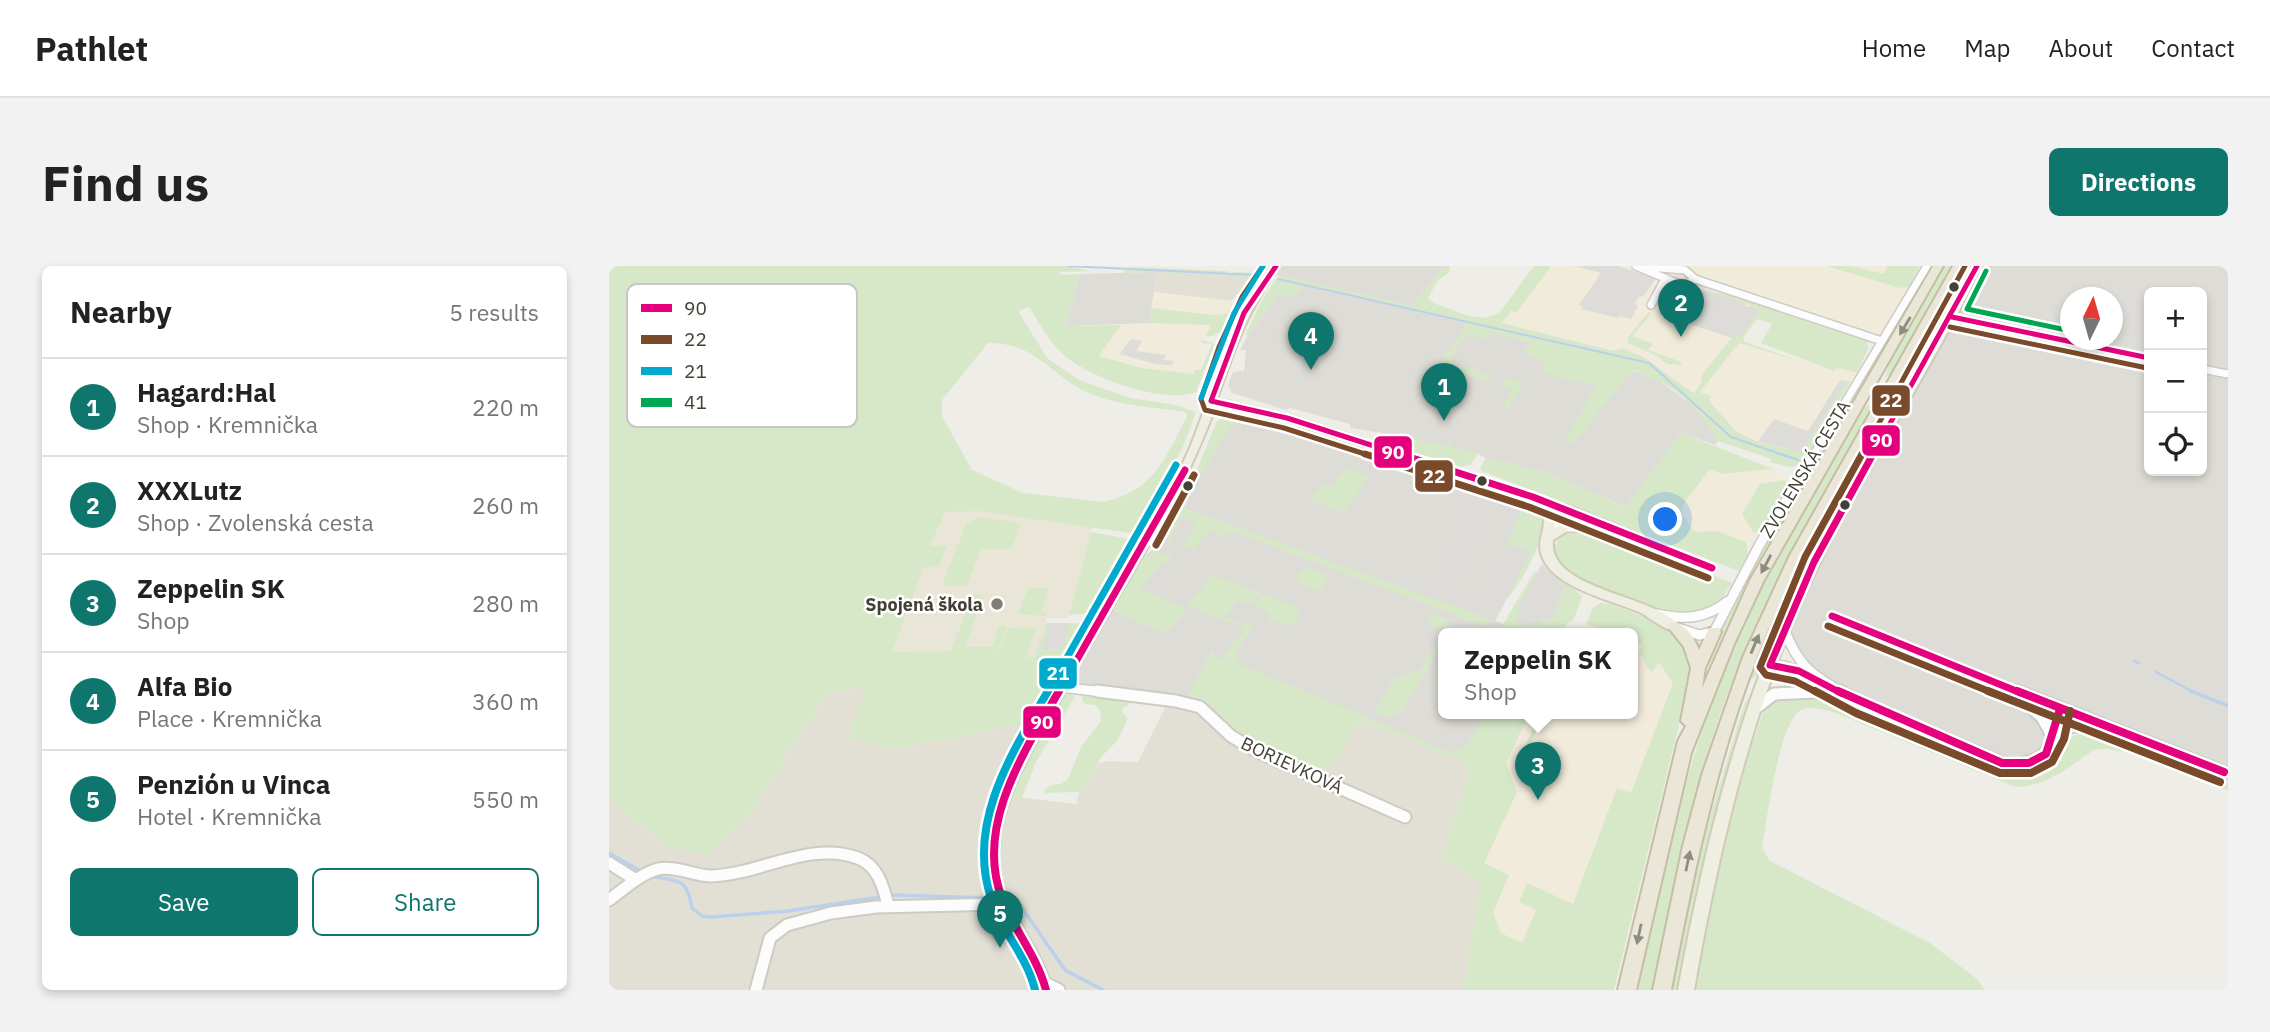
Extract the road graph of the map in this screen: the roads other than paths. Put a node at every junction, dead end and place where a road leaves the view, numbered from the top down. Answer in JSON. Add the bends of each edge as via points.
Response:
{"nodes":[{"id":1,"x":1276,"y":266,"type":"edge"},
{"id":2,"x":1636,"y":266,"type":"edge"},
{"id":3,"x":1927,"y":266,"type":"edge"},
{"id":4,"x":1938,"y":266,"type":"edge"},
{"id":5,"x":1958,"y":266,"type":"edge"},
{"id":6,"x":1977,"y":266,"type":"edge"},
{"id":7,"x":1680,"y":267,"type":"edge"},
{"id":8,"x":1665,"y":275,"type":"junction"},
{"id":9,"x":1691,"y":275,"type":"edge"},
{"id":10,"x":1675,"y":284,"type":"junction"},
{"id":11,"x":1661,"y":291,"type":"junction"},
{"id":12,"x":1651,"y":305,"type":"dead end"},
{"id":13,"x":1952,"y":317,"type":"junction"},
{"id":14,"x":1975,"y":323,"type":"junction"},
{"id":15,"x":1944,"y":330,"type":"junction"},
{"id":16,"x":1882,"y":341,"type":"junction"},
{"id":17,"x":2144,"y":357,"type":"edge"},
{"id":18,"x":2207,"y":370,"type":"edge"},
{"id":19,"x":2228,"y":374,"type":"edge"},
{"id":20,"x":1211,"y":401,"type":"junction"},
{"id":21,"x":1878,"y":411,"type":"junction"},
{"id":22,"x":1887,"y":429,"type":"junction"},
{"id":23,"x":1533,"y":498,"type":"junction"},
{"id":24,"x":1573,"y":512,"type":"junction"},
{"id":25,"x":1565,"y":527,"type":"junction"},
{"id":26,"x":1613,"y":528,"type":"junction"},
{"id":27,"x":1550,"y":532,"type":"junction"},
{"id":28,"x":1147,"y":540,"type":"joint"},
{"id":29,"x":1712,"y":568,"type":"dead end"},
{"id":30,"x":1731,"y":598,"type":"junction"},
{"id":31,"x":1649,"y":612,"type":"junction"},
{"id":32,"x":1832,"y":616,"type":"dead end"},
{"id":33,"x":1675,"y":627,"type":"junction"},
{"id":34,"x":1784,"y":629,"type":"junction"},
{"id":35,"x":1714,"y":632,"type":"junction"},
{"id":36,"x":1770,"y":665,"type":"junction"},
{"id":37,"x":1698,"y":668,"type":"junction"},
{"id":38,"x":1992,"y":681,"type":"junction"},
{"id":39,"x":1061,"y":687,"type":"junction"},
{"id":40,"x":1831,"y":690,"type":"junction"},
{"id":41,"x":1756,"y":709,"type":"junction"},
{"id":42,"x":2060,"y":709,"type":"junction"},
{"id":43,"x":2113,"y":730,"type":"junction"},
{"id":44,"x":2055,"y":736,"type":"junction"},
{"id":45,"x":1685,"y":749,"type":"junction"},
{"id":46,"x":2224,"y":772,"type":"dead end"},
{"id":47,"x":1405,"y":817,"type":"dead end"},
{"id":48,"x":609,"y":863,"type":"edge"},
{"id":49,"x":638,"y":879,"type":"junction"},
{"id":50,"x":886,"y":899,"type":"junction"},
{"id":51,"x":609,"y":900,"type":"edge"},
{"id":52,"x":1003,"y":904,"type":"junction"},
{"id":53,"x":1046,"y":987,"type":"edge"},
{"id":54,"x":756,"y":990,"type":"edge"},
{"id":55,"x":1059,"y":990,"type":"edge"},
{"id":56,"x":1627,"y":990,"type":"edge"},
{"id":57,"x":1662,"y":990,"type":"edge"},
{"id":58,"x":1686,"y":990,"type":"edge"}],
"edges":[{"from":1,"to":20,"type":"main road","via":[[1259,287],[1232,338]]},
{"from":2,"to":8,"type":"street"},
{"from":3,"to":16,"type":"street","name":"ZVOLENSKÁ CESTA"},
{"from":4,"to":45,"type":"highway","one_way":true,"via":[[1757,580]]},
{"from":5,"to":21,"type":"highway"},
{"from":6,"to":13,"type":"main road"},
{"from":7,"to":8,"type":"street"},
{"from":7,"to":9,"type":"street"},
{"from":8,"to":10,"type":"street"},
{"from":8,"to":11,"type":"street"},
{"from":9,"to":10,"type":"street"},
{"from":9,"to":16,"type":"street","via":[[1722,290]]},
{"from":10,"to":11,"type":"street"},
{"from":11,"to":12,"type":"street"},
{"from":13,"to":14,"type":"street"},
{"from":13,"to":15,"type":"main road"},
{"from":14,"to":15,"type":"street"},
{"from":14,"to":17,"type":"street"},
{"from":15,"to":22,"type":"main road"},
{"from":16,"to":30,"type":"street","name":"ZVOLENSKÁ CESTA"},
{"from":18,"to":19,"type":"street"},
{"from":20,"to":23,"type":"main road","via":[[1287,418]]},
{"from":20,"to":28,"type":"main road","via":[[1185,470]]},
{"from":21,"to":22,"type":"highway"},
{"from":57,"to":21,"type":"highway","one_way":true,"via":[[1703,799],[1749,657],[1796,557]]},
{"from":22,"to":34,"type":"main road","via":[[1814,562]]},
{"from":23,"to":24,"type":"main road"},
{"from":23,"to":27,"type":"main road","name":"ZVOLENSKÁ CESTA","via":[[1549,512]]},
{"from":24,"to":25,"type":"main road"},
{"from":24,"to":26,"type":"street"},
{"from":24,"to":27,"type":"street"},
{"from":25,"to":26,"type":"street"},
{"from":25,"to":27,"type":"main road"},
{"from":26,"to":29,"type":"street"},
{"from":27,"to":31,"type":"main road","name":"ZVOLENSKÁ CESTA","via":[[1547,553],[1556,569]]},
{"from":28,"to":39,"type":"street"},
{"from":30,"to":31,"type":"street","name":"ZVOLENSKÁ CESTA","via":[[1696,619]]},
{"from":30,"to":35,"type":"street","name":"ZVOLENSKÁ CESTA"},
{"from":31,"to":33,"type":"main road","name":"ZVOLENSKÁ CESTA"},
{"from":32,"to":38,"type":"street"},
{"from":33,"to":35,"type":"street","name":"ZVOLENSKÁ CESTA","via":[[1699,635]]},
{"from":33,"to":37,"type":"highway","via":[[1690,644]]},
{"from":34,"to":36,"type":"main road"},
{"from":34,"to":40,"type":"street","via":[[1794,655]]},
{"from":35,"to":37,"type":"highway"},
{"from":36,"to":40,"type":"street","via":[[1781,674]]},
{"from":36,"to":41,"type":"main road"},
{"from":37,"to":45,"type":"highway"},
{"from":38,"to":42,"type":"street"},
{"from":38,"to":44,"type":"street","via":[[2033,708]]},
{"from":39,"to":47,"type":"street","name":"BORIEVKOVÁ","via":[[1200,707],[1248,747]]},
{"from":39,"to":52,"type":"street","via":[[1017,766],[1002,804],[994,865]]},
{"from":40,"to":41,"type":"street","via":[[1786,691],[1763,700]]},
{"from":40,"to":44,"type":"street","via":[[2002,763],[2037,761],[2051,748]]},
{"from":41,"to":58,"type":"main road","via":[[1709,871]]},
{"from":42,"to":43,"type":"street"},
{"from":42,"to":44,"type":"street"},
{"from":43,"to":44,"type":"street","via":[[2072,726]]},
{"from":43,"to":46,"type":"street"},
{"from":45,"to":56,"type":"highway","one_way":true},
{"from":48,"to":49,"type":"street"},
{"from":49,"to":50,"type":"street","via":[[669,868],[711,876],[817,853],[839,854],[871,865],[881,877]]},
{"from":49,"to":51,"type":"street"},
{"from":50,"to":52,"type":"street"},
{"from":50,"to":54,"type":"street","via":[[775,930]]},
{"from":52,"to":53,"type":"street","via":[[1037,959]]},
{"from":53,"to":55,"type":"street"}]}
